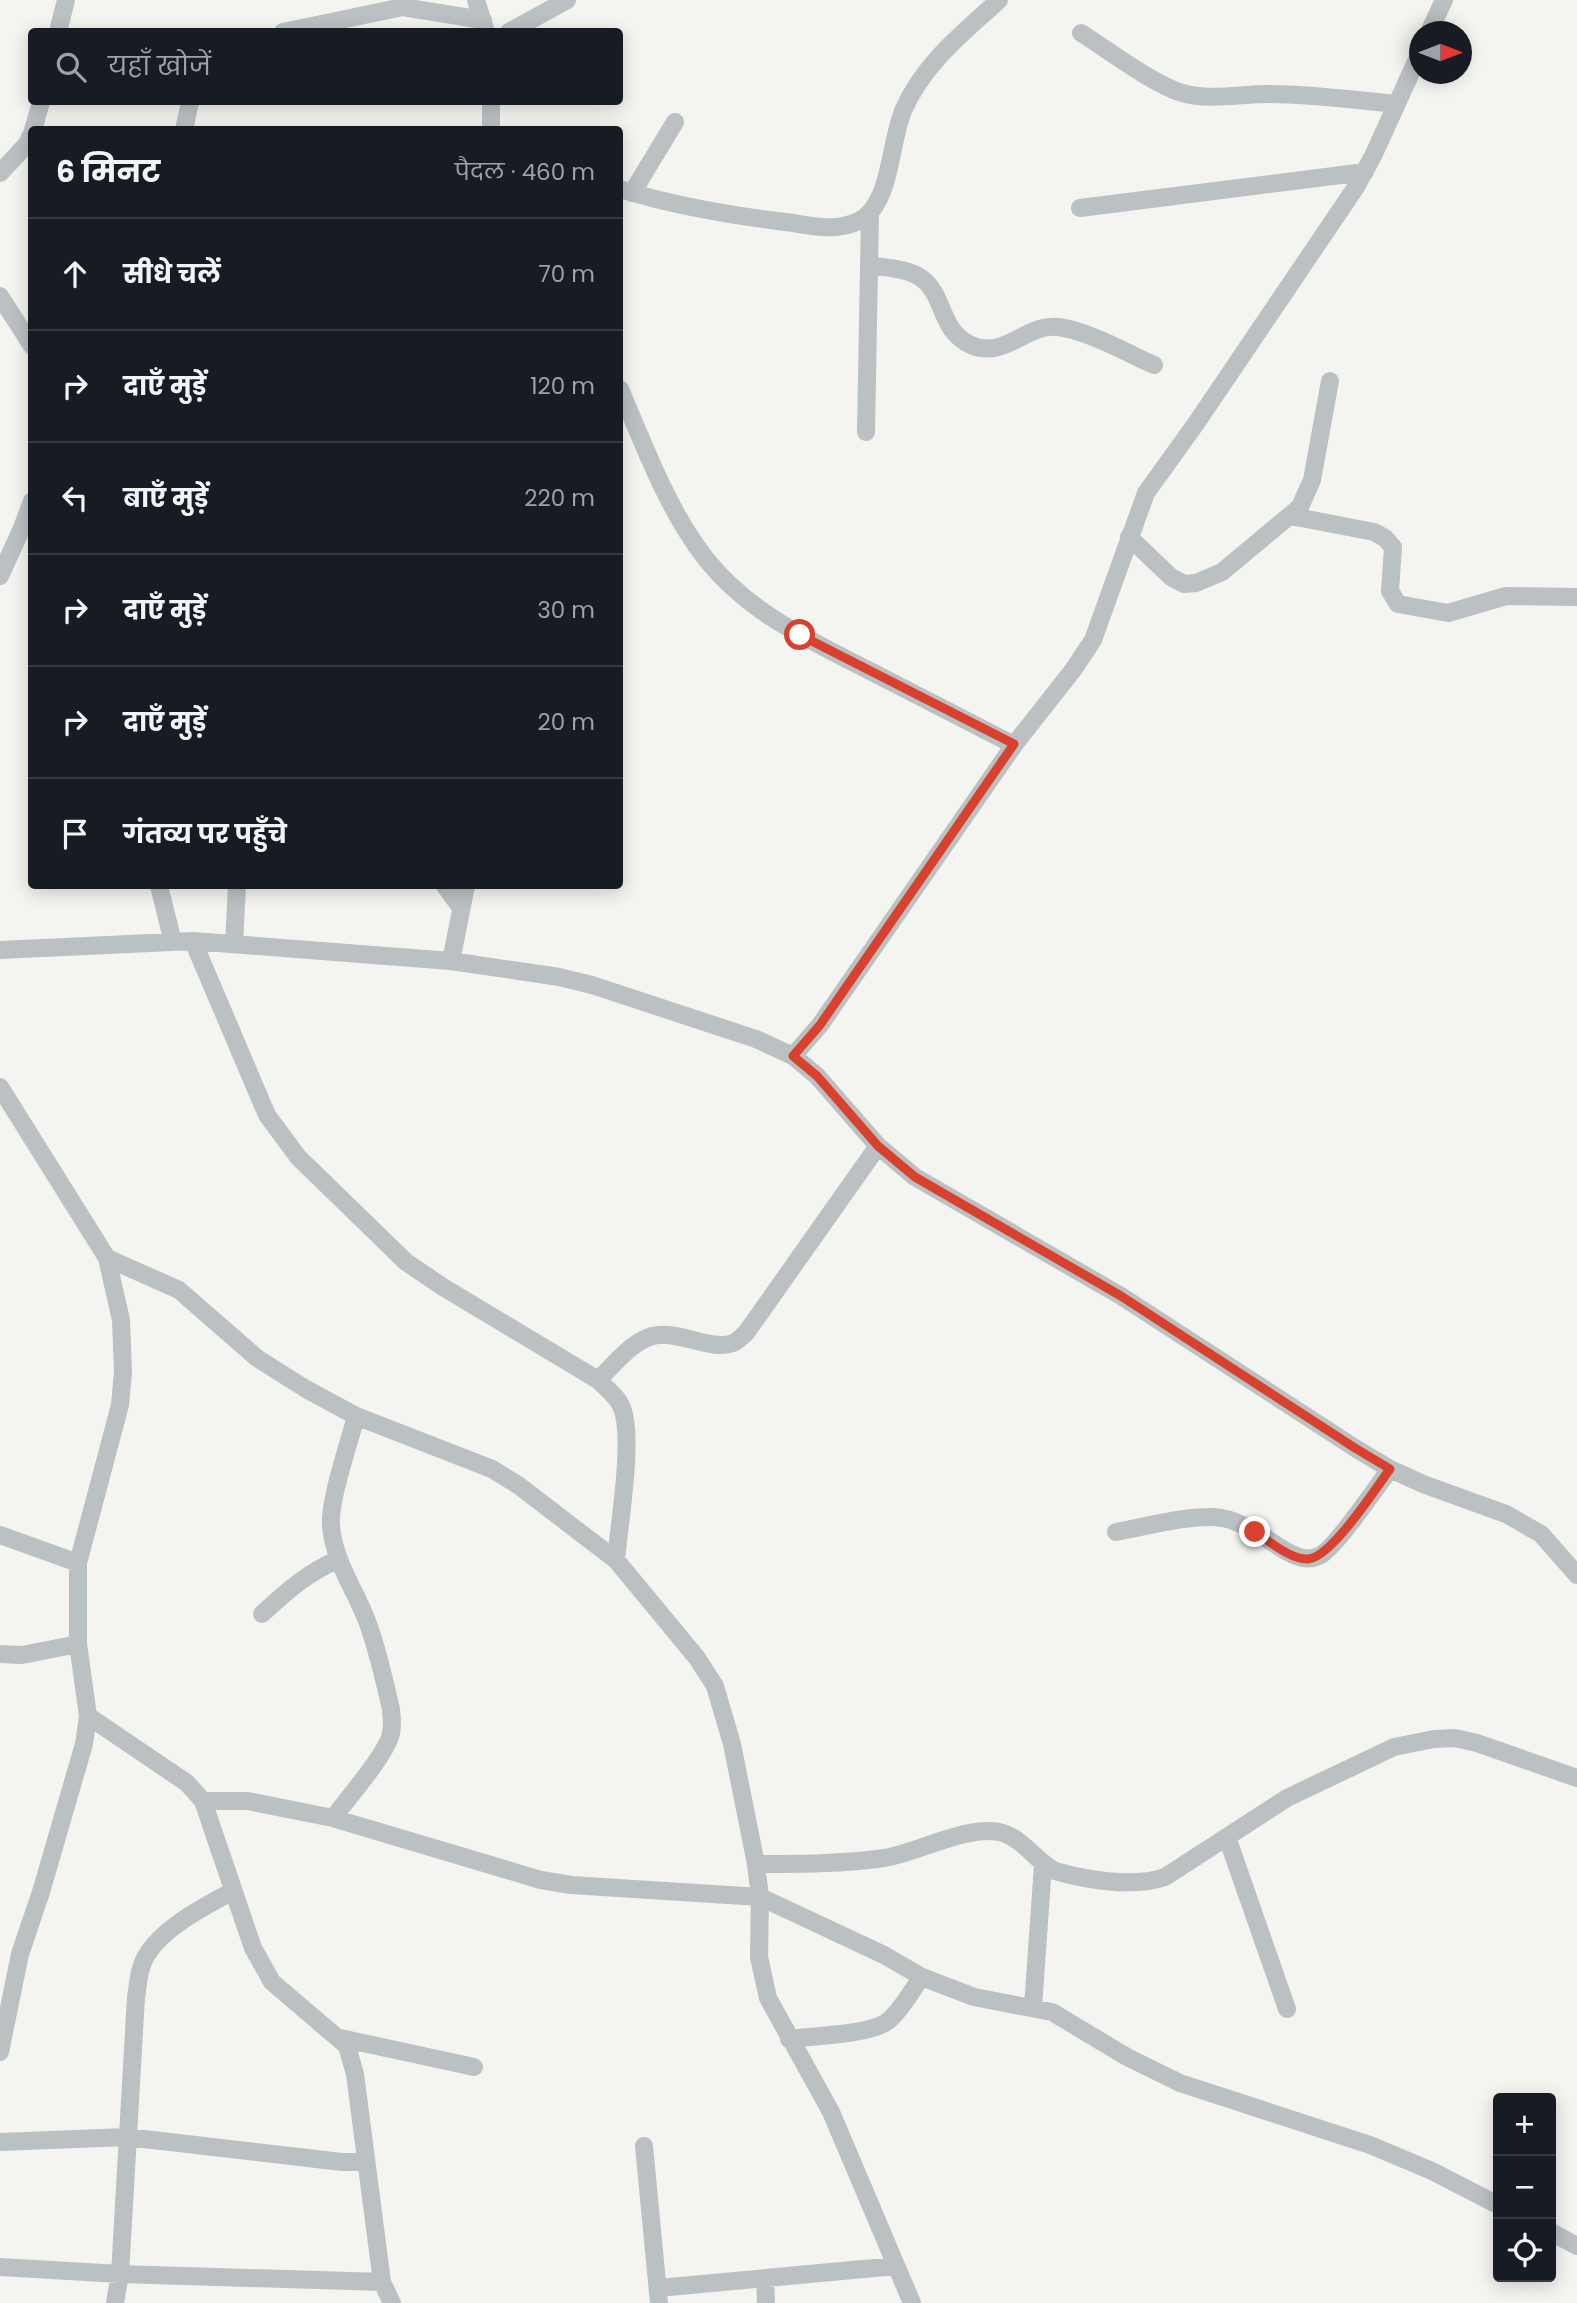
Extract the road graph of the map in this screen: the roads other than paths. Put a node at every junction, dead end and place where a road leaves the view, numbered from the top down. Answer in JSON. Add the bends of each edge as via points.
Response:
{"nodes":[{"id":1,"x":66,"y":0,"type":"edge"},
{"id":2,"x":476,"y":0,"type":"edge"},
{"id":3,"x":567,"y":0,"type":"edge"},
{"id":4,"x":999,"y":0,"type":"edge"},
{"id":5,"x":1444,"y":0,"type":"edge"},
{"id":6,"x":1434,"y":21,"type":"edge"},
{"id":7,"x":484,"y":26,"type":"edge"},
{"id":8,"x":59,"y":28,"type":"edge"},
{"id":9,"x":302,"y":28,"type":"edge"},
{"id":10,"x":516,"y":28,"type":"edge"},
{"id":11,"x":1081,"y":33,"type":"dead end"},
{"id":12,"x":1409,"y":76,"type":"edge"},
{"id":13,"x":1397,"y":104,"type":"junction"},
{"id":14,"x":40,"y":105,"type":"edge"},
{"id":15,"x":189,"y":105,"type":"edge"},
{"id":16,"x":491,"y":105,"type":"edge"},
{"id":17,"x":675,"y":122,"type":"dead end"},
{"id":18,"x":34,"y":126,"type":"edge"},
{"id":19,"x":185,"y":126,"type":"edge"},
{"id":20,"x":491,"y":126,"type":"edge"},
{"id":21,"x":28,"y":140,"type":"edge"},
{"id":22,"x":7,"y":158,"type":"edge"},
{"id":23,"x":1365,"y":172,"type":"junction"},
{"id":24,"x":0,"y":173,"type":"edge"},
{"id":25,"x":626,"y":191,"type":"edge"},
{"id":26,"x":1080,"y":208,"type":"dead end"},
{"id":27,"x":870,"y":213,"type":"junction"},
{"id":28,"x":869,"y":265,"type":"junction"},
{"id":29,"x":0,"y":296,"type":"edge"},
{"id":30,"x":28,"y":340,"type":"edge"},
{"id":31,"x":1154,"y":365,"type":"dead end"},
{"id":32,"x":1330,"y":381,"type":"dead end"},
{"id":33,"x":623,"y":396,"type":"edge"},
{"id":34,"x":866,"y":432,"type":"dead end"},
{"id":35,"x":28,"y":512,"type":"edge"},
{"id":36,"x":1290,"y":516,"type":"junction"},
{"id":37,"x":1129,"y":537,"type":"junction"},
{"id":38,"x":0,"y":576,"type":"edge"},
{"id":39,"x":1577,"y":597,"type":"edge"},
{"id":40,"x":1014,"y":744,"type":"junction"},
{"id":41,"x":160,"y":889,"type":"edge"},
{"id":42,"x":237,"y":889,"type":"edge"},
{"id":43,"x":447,"y":889,"type":"edge"},
{"id":44,"x":465,"y":889,"type":"edge"},
{"id":45,"x":461,"y":908,"type":"junction"},
{"id":46,"x":193,"y":941,"type":"junction"},
{"id":47,"x":173,"y":942,"type":"junction"},
{"id":48,"x":234,"y":944,"type":"junction"},
{"id":49,"x":0,"y":950,"type":"edge"},
{"id":50,"x":451,"y":961,"type":"junction"},
{"id":51,"x":793,"y":1056,"type":"junction"},
{"id":52,"x":0,"y":1087,"type":"edge"},
{"id":53,"x":878,"y":1146,"type":"junction"},
{"id":54,"x":107,"y":1258,"type":"junction"},
{"id":55,"x":597,"y":1380,"type":"junction"},
{"id":56,"x":356,"y":1416,"type":"junction"},
{"id":57,"x":1390,"y":1469,"type":"junction"},
{"id":58,"x":1116,"y":1532,"type":"dead end"},
{"id":59,"x":0,"y":1535,"type":"edge"},
{"id":60,"x":339,"y":1559,"type":"junction"},
{"id":61,"x":616,"y":1560,"type":"junction"},
{"id":62,"x":78,"y":1563,"type":"junction"},
{"id":63,"x":1577,"y":1575,"type":"edge"},
{"id":64,"x":262,"y":1614,"type":"dead end"},
{"id":65,"x":78,"y":1644,"type":"junction"},
{"id":66,"x":0,"y":1654,"type":"edge"},
{"id":67,"x":88,"y":1716,"type":"junction"},
{"id":68,"x":1577,"y":1778,"type":"edge"},
{"id":69,"x":202,"y":1801,"type":"junction"},
{"id":70,"x":333,"y":1818,"type":"junction"},
{"id":71,"x":1227,"y":1837,"type":"junction"},
{"id":72,"x":756,"y":1864,"type":"junction"},
{"id":73,"x":1044,"y":1865,"type":"junction"},
{"id":74,"x":233,"y":1891,"type":"junction"},
{"id":75,"x":760,"y":1897,"type":"junction"},
{"id":76,"x":922,"y":1977,"type":"junction"},
{"id":77,"x":1033,"y":2007,"type":"junction"},
{"id":78,"x":1287,"y":2009,"type":"dead end"},
{"id":79,"x":340,"y":2038,"type":"junction"},
{"id":80,"x":789,"y":2039,"type":"junction"},
{"id":81,"x":0,"y":2052,"type":"edge"},
{"id":82,"x":474,"y":2067,"type":"dead end"},
{"id":83,"x":127,"y":2137,"type":"junction"},
{"id":84,"x":0,"y":2142,"type":"edge"},
{"id":85,"x":644,"y":2146,"type":"dead end"},
{"id":86,"x":366,"y":2162,"type":"junction"},
{"id":87,"x":1493,"y":2202,"type":"edge"},
{"id":88,"x":1556,"y":2235,"type":"edge"},
{"id":89,"x":1577,"y":2246,"type":"edge"},
{"id":90,"x":896,"y":2266,"type":"junction"},
{"id":91,"x":0,"y":2267,"type":"edge"},
{"id":92,"x":120,"y":2274,"type":"junction"},
{"id":93,"x":765,"y":2278,"type":"junction"},
{"id":94,"x":382,"y":2282,"type":"junction"},
{"id":95,"x":658,"y":2296,"type":"edge"},
{"id":96,"x":115,"y":2303,"type":"edge"},
{"id":97,"x":392,"y":2303,"type":"edge"},
{"id":98,"x":766,"y":2303,"type":"edge"},
{"id":99,"x":912,"y":2303,"type":"edge"}],
"edges":[{"from":1,"to":8,"type":"street"},
{"from":2,"to":7,"type":"street"},
{"from":3,"to":10,"type":"street"},
{"from":4,"to":27,"type":"street","via":[[940,53],[919,79],[902,113],[879,199]]},
{"from":5,"to":6,"type":"street"},
{"from":7,"to":9,"type":"street","via":[[403,7]]},
{"from":11,"to":13,"type":"street","via":[[1182,93]]},
{"from":12,"to":13,"type":"street"},
{"from":13,"to":23,"type":"street"},
{"from":14,"to":18,"type":"street"},
{"from":15,"to":19,"type":"street"},
{"from":16,"to":20,"type":"street"},
{"from":17,"to":25,"type":"street"},
{"from":21,"to":22,"type":"street"},
{"from":22,"to":24,"type":"street"},
{"from":23,"to":26,"type":"street"},
{"from":23,"to":37,"type":"street","via":[[1146,493]]},
{"from":25,"to":27,"type":"street","via":[[684,208],[822,226],[857,223]]},
{"from":27,"to":28,"type":"street"},
{"from":28,"to":31,"type":"street","via":[[923,279],[933,289],[944,319],[971,345],[988,349],[1043,327],[1059,327]]},
{"from":28,"to":34,"type":"street"},
{"from":29,"to":30,"type":"street"},
{"from":32,"to":36,"type":"street","via":[[1312,480],[1300,507]]},
{"from":33,"to":40,"type":"street","via":[[681,523],[707,560],[739,593],[780,625]]},
{"from":35,"to":38,"type":"street"},
{"from":36,"to":37,"type":"street","via":[[1222,572],[1196,583],[1184,584],[1171,577]]},
{"from":36,"to":39,"type":"street","via":[[1385,538],[1393,547],[1390,590],[1398,604],[1448,613],[1506,596]]},
{"from":37,"to":40,"type":"street","via":[[1093,640]]},
{"from":40,"to":51,"type":"street","via":[[820,1025]]},
{"from":41,"to":47,"type":"street"},
{"from":42,"to":48,"type":"street"},
{"from":43,"to":45,"type":"street"},
{"from":44,"to":45,"type":"street"},
{"from":45,"to":50,"type":"street"},
{"from":46,"to":47,"type":"street"},
{"from":46,"to":48,"type":"street"},
{"from":46,"to":55,"type":"street","via":[[267,1115],[298,1157],[406,1262]]},
{"from":47,"to":49,"type":"street"},
{"from":48,"to":50,"type":"street"},
{"from":50,"to":51,"type":"street","via":[[592,985],[757,1039]]},
{"from":51,"to":53,"type":"street","via":[[817,1076]]},
{"from":52,"to":54,"type":"street"},
{"from":53,"to":55,"type":"street","via":[[746,1333],[733,1344],[657,1335],[640,1341]]},
{"from":53,"to":57,"type":"street","via":[[915,1177],[1121,1296]]},
{"from":54,"to":56,"type":"street","via":[[179,1290],[257,1358]]},
{"from":54,"to":62,"type":"street","via":[[121,1320],[120,1405]]},
{"from":55,"to":61,"type":"street","via":[[622,1408],[625,1431]]},
{"from":56,"to":60,"type":"street","via":[[333,1506],[331,1524]]},
{"from":56,"to":61,"type":"street","via":[[492,1469]]},
{"from":57,"to":58,"type":"street","via":[[1321,1556],[1295,1556],[1235,1521],[1219,1517]]},
{"from":57,"to":63,"type":"street","via":[[1506,1514],[1541,1534]]},
{"from":59,"to":62,"type":"street"},
{"from":60,"to":64,"type":"street","via":[[299,1580]]},
{"from":60,"to":70,"type":"street","via":[[367,1620],[392,1723],[382,1751]]},
{"from":61,"to":72,"type":"street","via":[[715,1686],[732,1744]]},
{"from":62,"to":65,"type":"street"},
{"from":65,"to":66,"type":"street","via":[[22,1655]]},
{"from":65,"to":67,"type":"street"},
{"from":67,"to":69,"type":"street","via":[[187,1783]]},
{"from":67,"to":81,"type":"street","via":[[84,1744],[20,1954]]},
{"from":68,"to":71,"type":"street","via":[[1477,1743],[1434,1739],[1394,1747],[1299,1793]]},
{"from":69,"to":70,"type":"street","via":[[248,1801]]},
{"from":69,"to":74,"type":"street"},
{"from":70,"to":75,"type":"street","via":[[541,1880]]},
{"from":71,"to":73,"type":"street","via":[[1150,1882],[1066,1874]]},
{"from":71,"to":78,"type":"street"},
{"from":72,"to":73,"type":"street","via":[[885,1858],[982,1832],[1003,1833]]},
{"from":72,"to":75,"type":"street"},
{"from":73,"to":77,"type":"street"},
{"from":74,"to":79,"type":"street","via":[[253,1948],[272,1982]]},
{"from":74,"to":83,"type":"street","via":[[162,1937],[142,1963]]},
{"from":75,"to":76,"type":"street"},
{"from":75,"to":80,"type":"street","via":[[762,1977]]},
{"from":76,"to":77,"type":"street","via":[[974,1997]]},
{"from":76,"to":80,"type":"street","via":[[882,2025]]},
{"from":77,"to":87,"type":"street","via":[[1071,2021],[1127,2057],[1180,2082],[1370,2145]]},
{"from":79,"to":82,"type":"street"},
{"from":79,"to":86,"type":"street","via":[[355,2074]]},
{"from":80,"to":90,"type":"street","via":[[831,2112]]},
{"from":83,"to":84,"type":"street"},
{"from":83,"to":86,"type":"street"},
{"from":83,"to":92,"type":"street"},
{"from":85,"to":95,"type":"street"},
{"from":86,"to":94,"type":"street"},
{"from":88,"to":89,"type":"street"},
{"from":90,"to":93,"type":"street"},
{"from":90,"to":99,"type":"street"},
{"from":91,"to":92,"type":"street"},
{"from":92,"to":94,"type":"street"},
{"from":92,"to":96,"type":"street"},
{"from":93,"to":95,"type":"street"},
{"from":93,"to":98,"type":"street"},
{"from":94,"to":97,"type":"street"}]}
